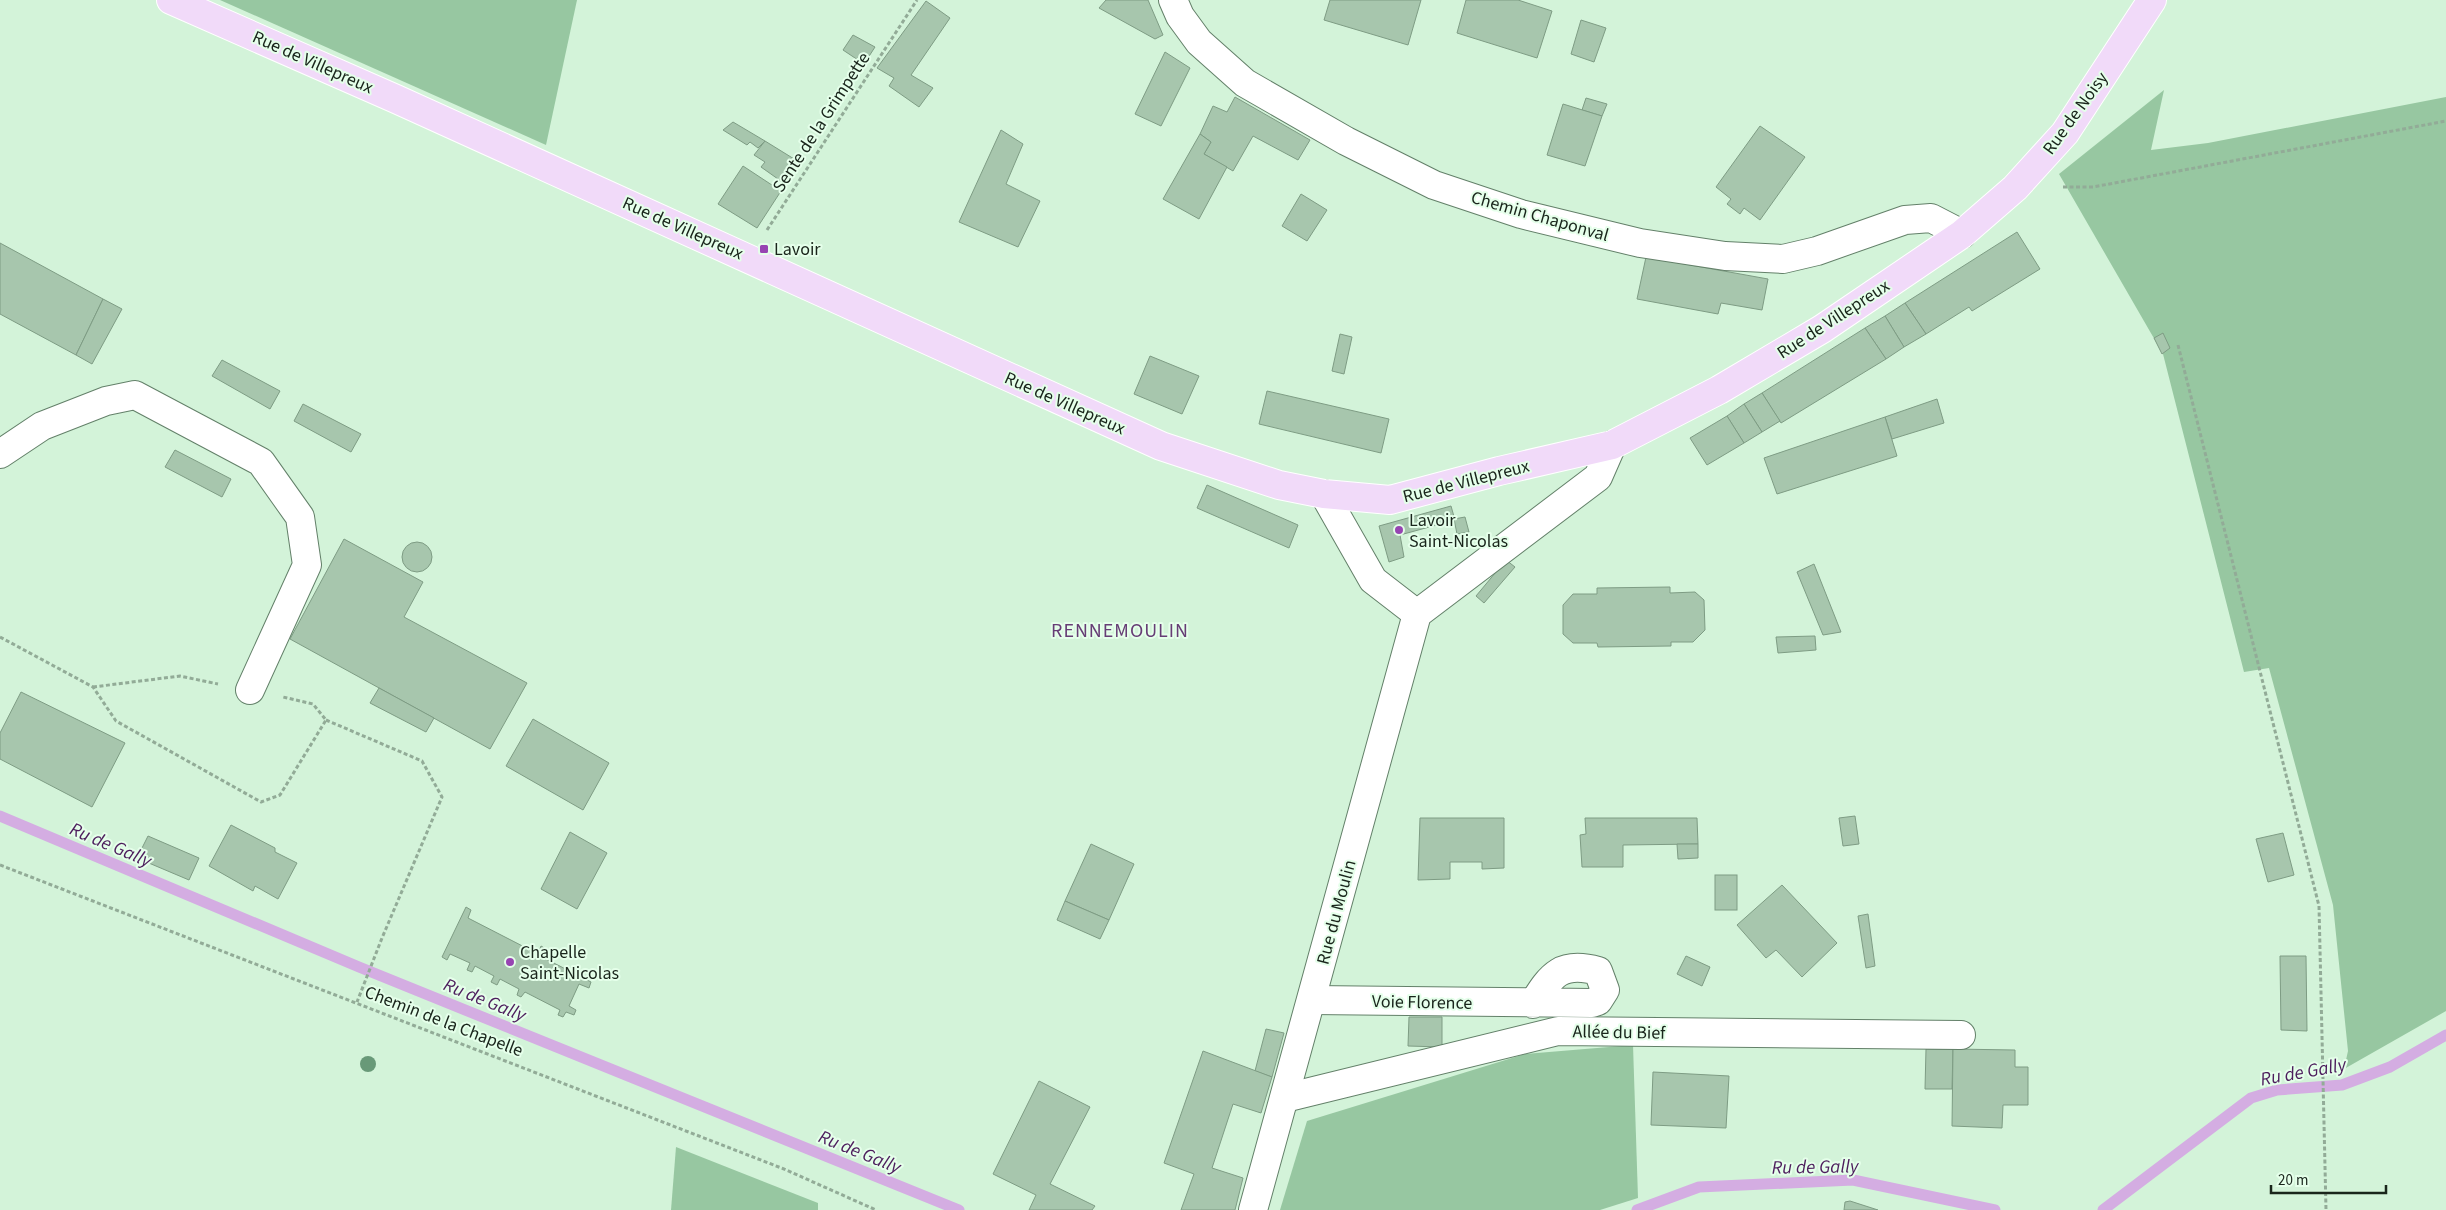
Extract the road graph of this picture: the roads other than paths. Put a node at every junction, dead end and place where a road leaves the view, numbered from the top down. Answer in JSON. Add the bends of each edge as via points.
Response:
{"nodes":[{"id":1,"x":171,"y":0,"type":"edge"},
{"id":2,"x":1173,"y":0,"type":"edge"},
{"id":3,"x":2152,"y":0,"type":"edge"},
{"id":4,"x":1962,"y":234,"type":"junction"},
{"id":5,"x":1612,"y":445,"type":"junction"},
{"id":6,"x":0,"y":454,"type":"edge"},
{"id":7,"x":1324,"y":494,"type":"junction"},
{"id":8,"x":1417,"y":614,"type":"junction"},
{"id":9,"x":250,"y":690,"type":"road end"},
{"id":10,"x":1312,"y":1000,"type":"junction"},
{"id":11,"x":1533,"y":1004,"type":"dead end"},
{"id":12,"x":1961,"y":1035,"type":"dead end"},
{"id":13,"x":1285,"y":1098,"type":"junction"},
{"id":14,"x":1253,"y":1210,"type":"edge"}],
"edges":[{"from":1,"to":7,"type":"main road","name":"Rue de Villepreux","via":[[1162,446],[1279,485]]},
{"from":2,"to":4,"type":"street","name":"Chemin Chaponval","via":[[1199,42],[1245,83],[1346,141],[1434,185],[1521,214],[1640,243],[1783,259],[1905,220],[1931,218]]},
{"from":3,"to":4,"type":"main road","name":"Rue de Noisy","via":[[2065,133],[2015,188]]},
{"from":4,"to":5,"type":"main road","name":"Rue de Villepreux","via":[[1822,329],[1719,390]]},
{"from":5,"to":7,"type":"main road","name":"Rue de Villepreux","via":[[1390,500]]},
{"from":5,"to":8,"type":"street","via":[[1598,477]]},
{"from":6,"to":9,"type":"street","via":[[42,426],[106,400],[135,395],[261,462],[300,517],[307,565]]},
{"from":7,"to":8,"type":"street","via":[[1373,580]]},
{"from":8,"to":10,"type":"street","name":"Rue du Moulin"},
{"from":10,"to":11,"type":"street","name":"Voie Florence"},
{"from":10,"to":13,"type":"street","name":"Rue du Moulin"},
{"from":12,"to":13,"type":"street","name":"Allée du Bief","via":[[1558,1031]]},
{"from":13,"to":14,"type":"street","name":"Rue du Moulin"}]}
